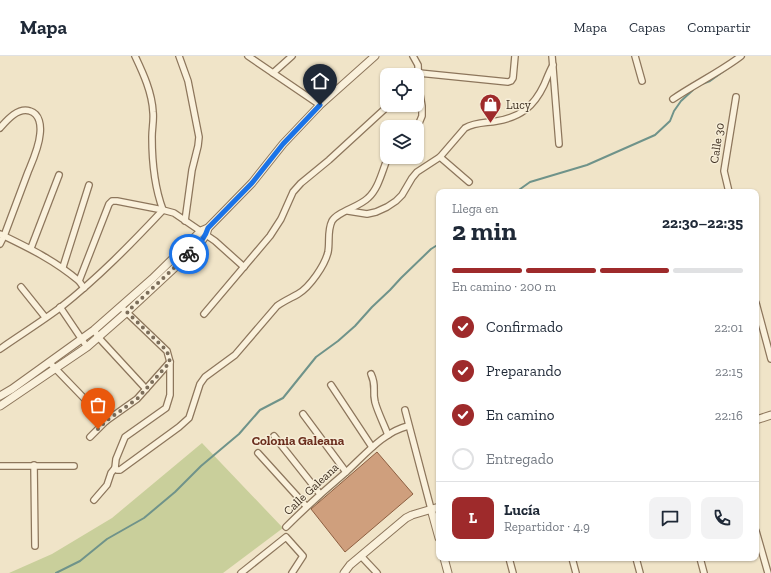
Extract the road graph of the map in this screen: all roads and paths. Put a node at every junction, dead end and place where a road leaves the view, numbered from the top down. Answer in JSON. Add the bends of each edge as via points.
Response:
{"nodes":[{"id":1,"x":135,"y":56,"type":"edge"},
{"id":2,"x":179,"y":56,"type":"edge"},
{"id":3,"x":248,"y":56,"type":"edge"},
{"id":4,"x":292,"y":56,"type":"edge"},
{"id":5,"x":375,"y":56,"type":"edge"},
{"id":6,"x":515,"y":56,"type":"edge"},
{"id":7,"x":552,"y":56,"type":"edge"},
{"id":8,"x":635,"y":56,"type":"edge"},
{"id":9,"x":741,"y":56,"type":"edge"},
{"id":10,"x":416,"y":57,"type":"edge"},
{"id":11,"x":553,"y":65,"type":"junction"},
{"id":12,"x":418,"y":68,"type":"edge"},
{"id":13,"x":273,"y":74,"type":"junction"},
{"id":14,"x":424,"y":77,"type":"edge"},
{"id":15,"x":642,"y":82,"type":"dead end"},
{"id":16,"x":736,"y":97,"type":"dead end"},
{"id":17,"x":673,"y":99,"type":"dead end"},
{"id":18,"x":320,"y":105,"type":"junction"},
{"id":19,"x":381,"y":112,"type":"edge"},
{"id":20,"x":0,"y":128,"type":"edge"},
{"id":21,"x":559,"y":144,"type":"dead end"},
{"id":22,"x":440,"y":157,"type":"junction"},
{"id":23,"x":385,"y":164,"type":"edge"},
{"id":24,"x":59,"y":175,"type":"dead end"},
{"id":25,"x":469,"y":182,"type":"dead end"},
{"id":26,"x":90,"y":185,"type":"dead end"},
{"id":27,"x":728,"y":189,"type":"edge"},
{"id":28,"x":164,"y":210,"type":"junction"},
{"id":29,"x":348,"y":211,"type":"junction"},
{"id":30,"x":185,"y":221,"type":"junction"},
{"id":31,"x":205,"y":231,"type":"junction"},
{"id":32,"x":2,"y":235,"type":"edge"},
{"id":33,"x":0,"y":244,"type":"edge"},
{"id":34,"x":31,"y":248,"type":"junction"},
{"id":35,"x":63,"y":267,"type":"junction"},
{"id":36,"x":244,"y":267,"type":"junction"},
{"id":37,"x":79,"y":281,"type":"junction"},
{"id":38,"x":21,"y":287,"type":"dead end"},
{"id":39,"x":84,"y":288,"type":"junction"},
{"id":40,"x":60,"y":307,"type":"junction"},
{"id":41,"x":122,"y":307,"type":"junction"},
{"id":42,"x":127,"y":312,"type":"junction"},
{"id":43,"x":204,"y":314,"type":"dead end"},
{"id":44,"x":759,"y":314,"type":"edge"},
{"id":45,"x":45,"y":318,"type":"junction"},
{"id":46,"x":94,"y":330,"type":"junction"},
{"id":47,"x":99,"y":338,"type":"junction"},
{"id":48,"x":82,"y":340,"type":"junction"},
{"id":49,"x":87,"y":347,"type":"junction"},
{"id":50,"x":0,"y":349,"type":"edge"},
{"id":51,"x":771,"y":359,"type":"edge"},
{"id":52,"x":170,"y":362,"type":"junction"},
{"id":53,"x":50,"y":363,"type":"junction"},
{"id":54,"x":55,"y":369,"type":"junction"},
{"id":55,"x":371,"y":374,"type":"dead end"},
{"id":56,"x":331,"y":385,"type":"dead end"},
{"id":57,"x":146,"y":389,"type":"junction"},
{"id":58,"x":0,"y":396,"type":"edge"},
{"id":59,"x":0,"y":406,"type":"edge"},
{"id":60,"x":405,"y":410,"type":"dead end"},
{"id":61,"x":302,"y":414,"type":"dead end"},
{"id":62,"x":771,"y":416,"type":"edge"},
{"id":63,"x":759,"y":419,"type":"edge"},
{"id":64,"x":106,"y":421,"type":"junction"},
{"id":65,"x":408,"y":426,"type":"junction"},
{"id":66,"x":388,"y":435,"type":"junction"},
{"id":67,"x":274,"y":436,"type":"dead end"},
{"id":68,"x":90,"y":437,"type":"dead end"},
{"id":69,"x":372,"y":447,"type":"junction"},
{"id":70,"x":258,"y":453,"type":"dead end"},
{"id":71,"x":34,"y":465,"type":"junction"},
{"id":72,"x":0,"y":466,"type":"edge"},
{"id":73,"x":74,"y":466,"type":"dead end"},
{"id":74,"x":115,"y":468,"type":"junction"},
{"id":75,"x":346,"y":472,"type":"junction"},
{"id":76,"x":320,"y":494,"type":"junction"},
{"id":77,"x":94,"y":500,"type":"dead end"},
{"id":78,"x":306,"y":506,"type":"junction"},
{"id":79,"x":436,"y":508,"type":"edge"},
{"id":80,"x":431,"y":509,"type":"junction"},
{"id":81,"x":286,"y":527,"type":"dead end"},
{"id":82,"x":436,"y":527,"type":"edge"},
{"id":83,"x":759,"y":542,"type":"edge"},
{"id":84,"x":35,"y":546,"type":"dead end"},
{"id":85,"x":361,"y":556,"type":"junction"},
{"id":86,"x":445,"y":561,"type":"edge"},
{"id":87,"x":509,"y":561,"type":"edge"},
{"id":88,"x":573,"y":561,"type":"edge"},
{"id":89,"x":637,"y":561,"type":"edge"},
{"id":90,"x":701,"y":561,"type":"edge"},
{"id":91,"x":241,"y":573,"type":"edge"},
{"id":92,"x":292,"y":573,"type":"edge"},
{"id":93,"x":344,"y":573,"type":"edge"},
{"id":94,"x":377,"y":573,"type":"edge"},
{"id":95,"x":448,"y":573,"type":"edge"},
{"id":96,"x":513,"y":573,"type":"edge"},
{"id":97,"x":576,"y":573,"type":"edge"},
{"id":98,"x":640,"y":573,"type":"edge"},
{"id":99,"x":704,"y":573,"type":"edge"},
{"id":100,"x":768,"y":573,"type":"edge"}],
"edges":[{"from":1,"to":28,"type":"street","via":[[152,99],[152,157],[155,184]]},
{"from":2,"to":30,"type":"street","via":[[188,82],[199,137]]},
{"from":3,"to":13,"type":"street"},
{"from":4,"to":13,"type":"street"},
{"from":5,"to":18,"type":"street"},
{"from":6,"to":14,"type":"street","via":[[513,78],[508,82]]},
{"from":7,"to":11,"type":"street"},
{"from":8,"to":15,"type":"street"},
{"from":9,"to":17,"type":"street"},
{"from":10,"to":12,"type":"street"},
{"from":11,"to":21,"type":"street"},
{"from":11,"to":22,"type":"street","via":[[536,100],[525,112],[498,121],[469,125]]},
{"from":13,"to":18,"type":"street"},
{"from":16,"to":27,"type":"street","name":"Calle 30","via":[[724,171]]},
{"from":18,"to":31,"type":"street","via":[[283,144],[252,183]]},
{"from":19,"to":36,"type":"street","via":[[293,192],[270,236]]},
{"from":20,"to":32,"type":"street","via":[[14,115],[26,110],[37,115],[41,128],[38,145]]},
{"from":22,"to":25,"type":"street"},
{"from":22,"to":29,"type":"street","via":[[418,172],[402,195],[387,207],[367,214]]},
{"from":23,"to":29,"type":"street","via":[[368,199]]},
{"from":24,"to":34,"type":"street"},
{"from":26,"to":35,"type":"street"},
{"from":28,"to":30,"type":"street"},
{"from":28,"to":37,"type":"street","via":[[112,201]]},
{"from":28,"to":39,"type":"street"},
{"from":29,"to":74,"type":"street","via":[[332,221],[326,260],[310,284],[277,306],[235,355],[205,377],[200,384],[189,418],[120,470]]},
{"from":30,"to":31,"type":"street"},
{"from":31,"to":36,"type":"street"},
{"from":31,"to":41,"type":"street"},
{"from":31,"to":42,"type":"street","via":[[198,246]]},
{"from":32,"to":33,"type":"street"},
{"from":32,"to":34,"type":"street"},
{"from":34,"to":35,"type":"street"},
{"from":35,"to":37,"type":"street"},
{"from":36,"to":43,"type":"street"},
{"from":37,"to":39,"type":"street"},
{"from":38,"to":45,"type":"street"},
{"from":39,"to":40,"type":"street"},
{"from":40,"to":45,"type":"street"},
{"from":40,"to":48,"type":"street"},
{"from":41,"to":42,"type":"street"},
{"from":41,"to":46,"type":"street"},
{"from":42,"to":47,"type":"street"},
{"from":42,"to":52,"type":"street","via":[[167,351]]},
{"from":44,"to":51,"type":"street"},
{"from":45,"to":50,"type":"street"},
{"from":46,"to":47,"type":"street"},
{"from":46,"to":48,"type":"street"},
{"from":47,"to":49,"type":"street"},
{"from":47,"to":57,"type":"street"},
{"from":48,"to":49,"type":"street"},
{"from":48,"to":53,"type":"street"},
{"from":49,"to":54,"type":"street"},
{"from":52,"to":57,"type":"street"},
{"from":52,"to":74,"type":"street","via":[[171,385],[166,408],[125,437]]},
{"from":53,"to":54,"type":"street"},
{"from":53,"to":58,"type":"street"},
{"from":54,"to":59,"type":"street"},
{"from":54,"to":64,"type":"street"},
{"from":55,"to":66,"type":"street","via":[[375,384],[375,401]]},
{"from":56,"to":69,"type":"street"},
{"from":57,"to":64,"type":"street","via":[[137,399]]},
{"from":60,"to":65,"type":"street"},
{"from":61,"to":75,"type":"street"},
{"from":62,"to":63,"type":"street"},
{"from":64,"to":68,"type":"street"},
{"from":65,"to":66,"type":"street","name":"Calle Galeana"},
{"from":65,"to":80,"type":"street"},
{"from":66,"to":69,"type":"street","name":"Calle Galeana"},
{"from":67,"to":76,"type":"street"},
{"from":69,"to":75,"type":"street","name":"Calle Galeana"},
{"from":70,"to":78,"type":"street"},
{"from":71,"to":72,"type":"street"},
{"from":71,"to":73,"type":"street"},
{"from":71,"to":84,"type":"street"},
{"from":74,"to":77,"type":"street","via":[[107,485]]},
{"from":75,"to":76,"type":"street","name":"Calle Galeana"},
{"from":76,"to":78,"type":"street","name":"Calle Galeana"},
{"from":78,"to":81,"type":"street","name":"Calle Galeana"},
{"from":79,"to":80,"type":"street"},
{"from":80,"to":82,"type":"street"},
{"from":80,"to":85,"type":"street","via":[[406,518]]},
{"from":83,"to":100,"type":"street"},
{"from":85,"to":93,"type":"street"},
{"from":85,"to":94,"type":"street"},
{"from":86,"to":95,"type":"street"},
{"from":87,"to":96,"type":"street"},
{"from":88,"to":97,"type":"street"},
{"from":89,"to":98,"type":"street"},
{"from":90,"to":99,"type":"street"},
{"from":91,"to":92,"type":"street","via":[[286,537],[302,556]]}]}
